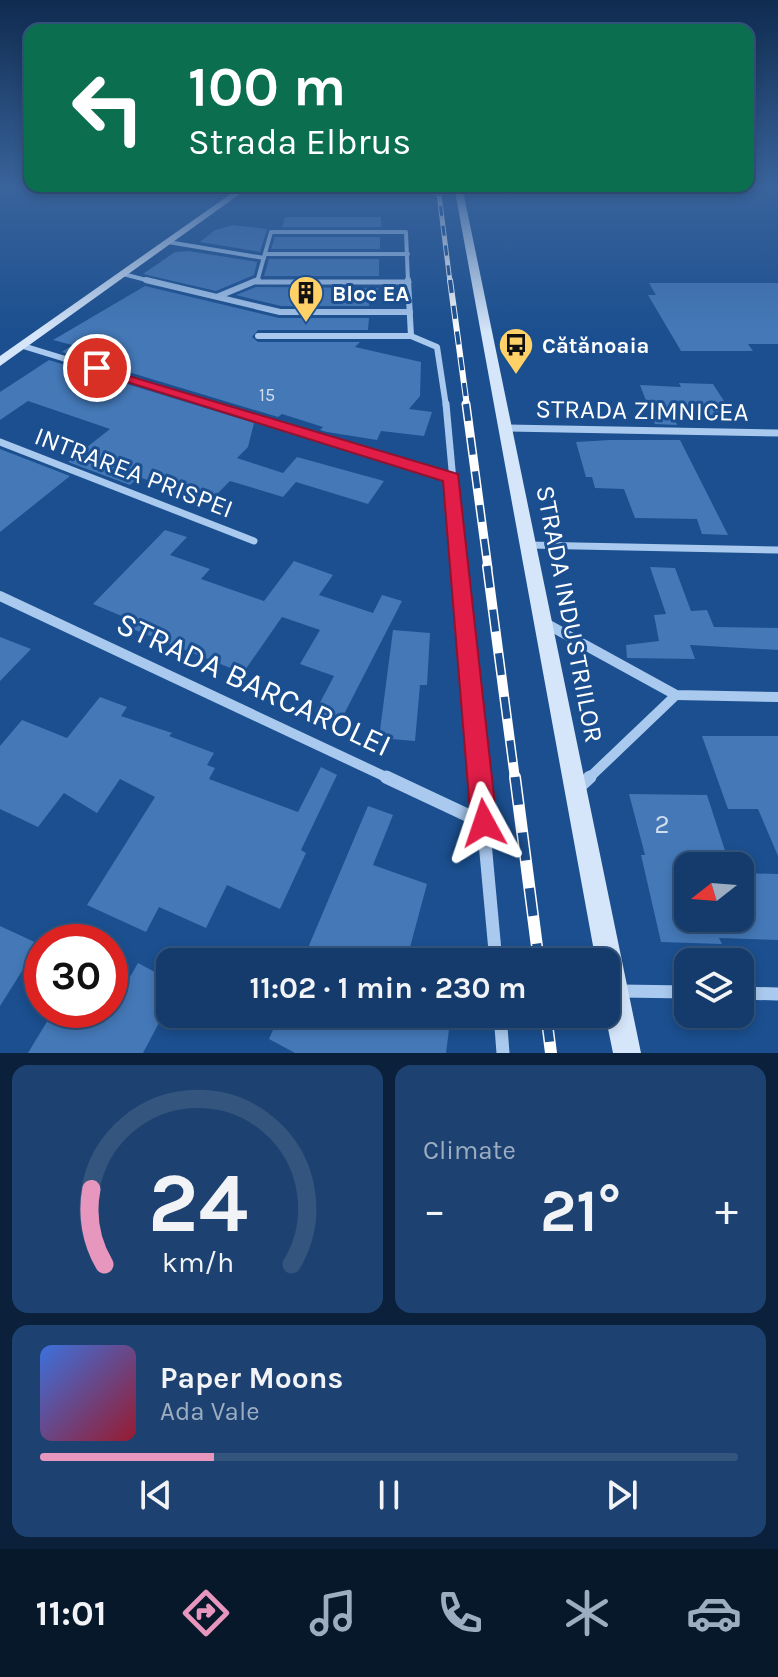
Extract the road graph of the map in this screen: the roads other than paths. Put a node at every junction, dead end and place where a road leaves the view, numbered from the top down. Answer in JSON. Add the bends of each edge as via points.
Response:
{"nodes":[{"id":1,"x":179,"y":234,"type":"edge"},
{"id":2,"x":270,"y":234,"type":"edge"},
{"id":3,"x":406,"y":234,"type":"edge"},
{"id":4,"x":467,"y":234,"type":"edge"},
{"id":5,"x":168,"y":242,"type":"junction"},
{"id":6,"x":408,"y":254,"type":"junction"},
{"id":7,"x":264,"y":256,"type":"junction"},
{"id":8,"x":123,"y":274,"type":"junction"},
{"id":9,"x":257,"y":282,"type":"junction"},
{"id":10,"x":409,"y":282,"type":"junction"},
{"id":11,"x":219,"y":296,"type":"junction"},
{"id":12,"x":410,"y":312,"type":"junction"},
{"id":13,"x":258,"y":336,"type":"dead end"},
{"id":14,"x":411,"y":336,"type":"junction"},
{"id":15,"x":23,"y":346,"type":"junction"},
{"id":16,"x":0,"y":362,"type":"edge"},
{"id":17,"x":505,"y":428,"type":"junction"},
{"id":18,"x":778,"y":433,"type":"edge"},
{"id":19,"x":0,"y":442,"type":"edge"},
{"id":20,"x":452,"y":477,"type":"junction"},
{"id":21,"x":254,"y":541,"type":"dead end"},
{"id":22,"x":528,"y":545,"type":"junction"},
{"id":23,"x":778,"y":550,"type":"edge"},
{"id":24,"x":0,"y":596,"type":"edge"},
{"id":25,"x":544,"y":622,"type":"junction"},
{"id":26,"x":676,"y":695,"type":"junction"},
{"id":27,"x":778,"y":697,"type":"edge"},
{"id":28,"x":577,"y":789,"type":"junction"},
{"id":29,"x":484,"y":823,"type":"junction"},
{"id":30,"x":495,"y":948,"type":"edge"},
{"id":31,"x":607,"y":948,"type":"edge"},
{"id":32,"x":620,"y":991,"type":"edge"},
{"id":33,"x":674,"y":992,"type":"edge"},
{"id":34,"x":754,"y":993,"type":"edge"},
{"id":35,"x":778,"y":994,"type":"edge"},
{"id":36,"x":620,"y":1017,"type":"edge"},
{"id":37,"x":501,"y":1028,"type":"edge"},
{"id":38,"x":503,"y":1053,"type":"edge"},
{"id":39,"x":627,"y":1053,"type":"edge"}],
"edges":[{"from":1,"to":5,"type":"main road"},
{"from":2,"to":7,"type":"street"},
{"from":3,"to":6,"type":"street"},
{"from":4,"to":17,"type":"main road","name":"STRADA INDUSTRIILOR"},
{"from":5,"to":7,"type":"street"},
{"from":5,"to":8,"type":"main road"},
{"from":6,"to":7,"type":"street"},
{"from":6,"to":10,"type":"street"},
{"from":7,"to":9,"type":"street"},
{"from":8,"to":11,"type":"street"},
{"from":8,"to":15,"type":"main road"},
{"from":9,"to":10,"type":"street"},
{"from":9,"to":11,"type":"street"},
{"from":10,"to":12,"type":"street"},
{"from":11,"to":12,"type":"street","via":[[280,312]]},
{"from":12,"to":14,"type":"street"},
{"from":13,"to":14,"type":"street"},
{"from":14,"to":20,"type":"street","via":[[434,343],[439,354]]},
{"from":15,"to":16,"type":"main road"},
{"from":15,"to":20,"type":"street"},
{"from":17,"to":18,"type":"street","name":"STRADA ZIMNICEA"},
{"from":17,"to":22,"type":"main road","name":"STRADA INDUSTRIILOR"},
{"from":19,"to":21,"type":"street","name":"INTRAREA PRISPEI"},
{"from":20,"to":29,"type":"street"},
{"from":22,"to":23,"type":"street"},
{"from":22,"to":25,"type":"main road","name":"STRADA INDUSTRIILOR"},
{"from":24,"to":29,"type":"street","name":"STRADA BARCAROLEI"},
{"from":25,"to":26,"type":"street"},
{"from":25,"to":28,"type":"main road","name":"STRADA INDUSTRIILOR"},
{"from":26,"to":27,"type":"street"},
{"from":26,"to":28,"type":"street"},
{"from":28,"to":31,"type":"main road","name":"STRADA INDUSTRIILOR"},
{"from":29,"to":30,"type":"street"},
{"from":32,"to":33,"type":"street"},
{"from":34,"to":35,"type":"street"},
{"from":36,"to":39,"type":"main road","name":"STRADA INDUSTRIILOR"},
{"from":37,"to":38,"type":"street"}]}
